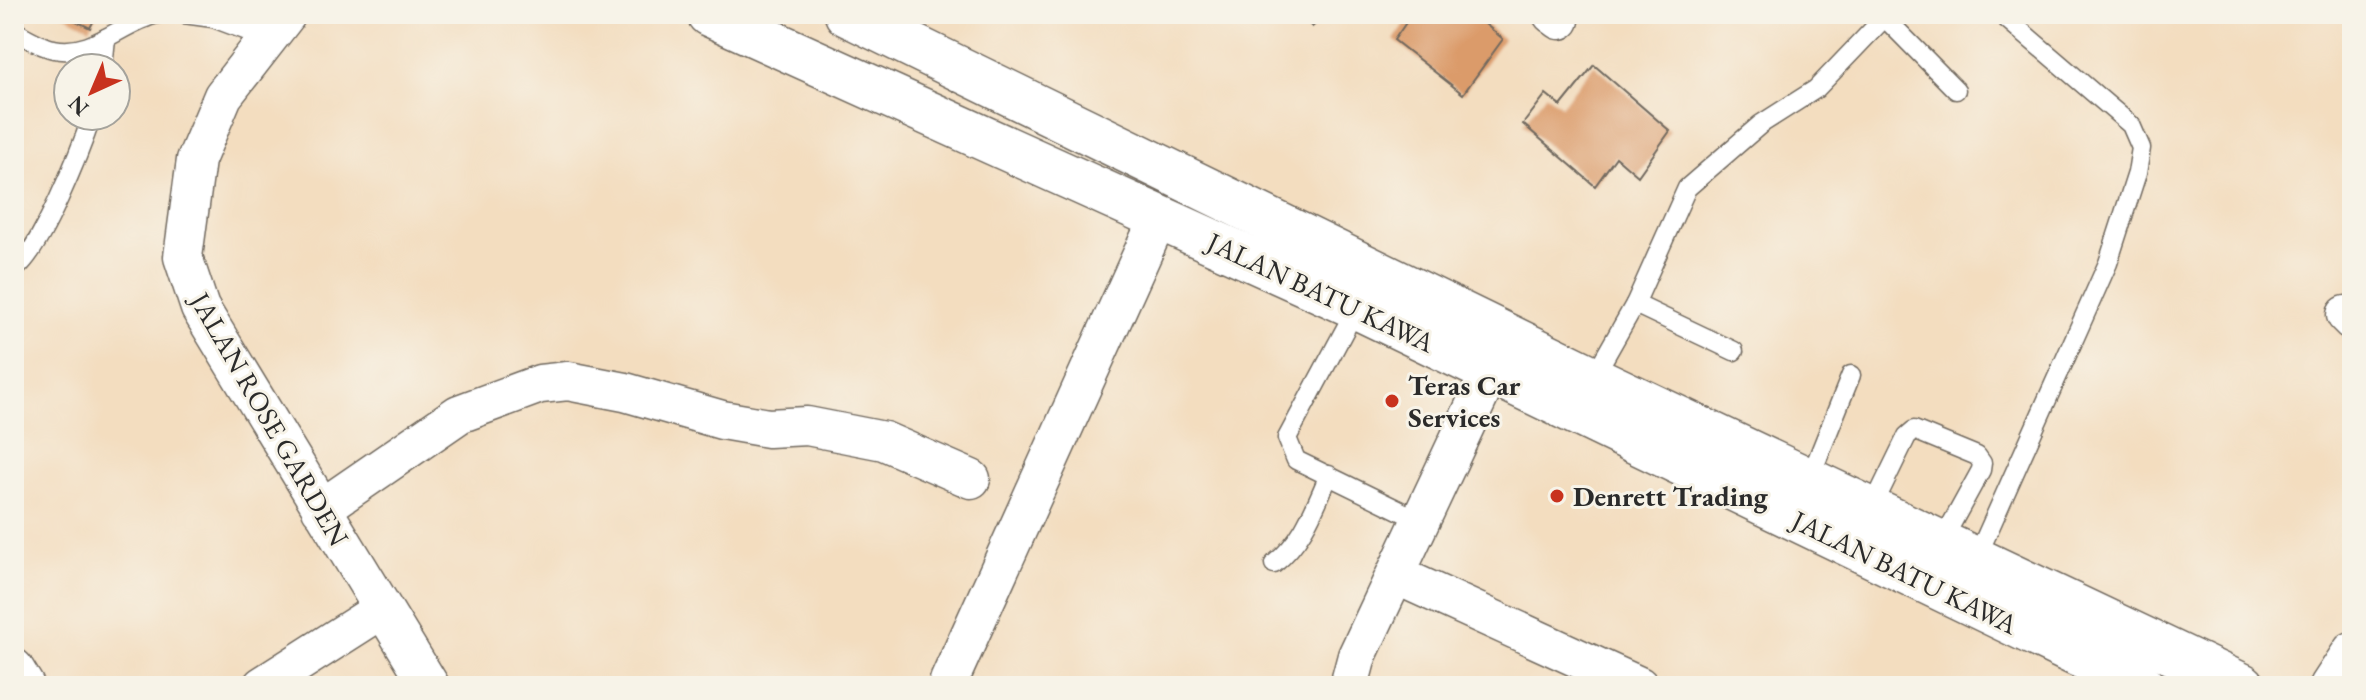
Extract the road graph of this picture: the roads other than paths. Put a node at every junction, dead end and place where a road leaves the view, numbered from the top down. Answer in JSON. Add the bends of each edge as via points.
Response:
{"nodes":[{"id":1,"x":158,"y":14,"type":"edge"},
{"id":2,"x":184,"y":14,"type":"edge"},
{"id":3,"x":709,"y":14,"type":"edge"},
{"id":4,"x":847,"y":14,"type":"edge"},
{"id":5,"x":2001,"y":14,"type":"edge"},
{"id":6,"x":1882,"y":16,"type":"edge"},
{"id":7,"x":276,"y":26,"type":"edge"},
{"id":8,"x":14,"y":31,"type":"edge"},
{"id":9,"x":106,"y":38,"type":"junction"},
{"id":10,"x":105,"y":52,"type":"edge"},
{"id":11,"x":1956,"y":90,"type":"dead end"},
{"id":12,"x":87,"y":132,"type":"edge"},
{"id":13,"x":1159,"y":217,"type":"junction"},
{"id":14,"x":14,"y":269,"type":"edge"},
{"id":15,"x":1635,"y":304,"type":"junction"},
{"id":16,"x":1357,"y":307,"type":"junction"},
{"id":17,"x":1734,"y":351,"type":"dead end"},
{"id":18,"x":1490,"y":373,"type":"junction"},
{"id":19,"x":1851,"y":375,"type":"dead end"},
{"id":20,"x":1593,"y":378,"type":"junction"},
{"id":21,"x":1329,"y":475,"type":"junction"},
{"id":22,"x":971,"y":479,"type":"dead end"},
{"id":23,"x":1809,"y":480,"type":"junction"},
{"id":24,"x":321,"y":509,"type":"junction"},
{"id":25,"x":1871,"y":510,"type":"junction"},
{"id":26,"x":1419,"y":520,"type":"junction"},
{"id":27,"x":1958,"y":551,"type":"junction"},
{"id":28,"x":1274,"y":564,"type":"dead end"},
{"id":29,"x":1396,"y":575,"type":"junction"},
{"id":30,"x":381,"y":610,"type":"junction"},
{"id":31,"x":2352,"y":651,"type":"edge"},
{"id":32,"x":14,"y":668,"type":"edge"},
{"id":33,"x":949,"y":681,"type":"dead end"},
{"id":34,"x":25,"y":686,"type":"edge"},
{"id":35,"x":262,"y":686,"type":"edge"},
{"id":36,"x":430,"y":686,"type":"edge"},
{"id":37,"x":1349,"y":686,"type":"edge"},
{"id":38,"x":1639,"y":686,"type":"edge"},
{"id":39,"x":2143,"y":686,"type":"edge"},
{"id":40,"x":2243,"y":686,"type":"edge"},
{"id":41,"x":2329,"y":686,"type":"edge"}],
"edges":[{"from":1,"to":9,"type":"lane"},
{"from":2,"to":7,"type":"lane"},
{"from":3,"to":13,"type":"highway","name":"JALAN BATU KAWA"},
{"from":4,"to":20,"type":"highway","name":"JALAN BATU KAWA"},
{"from":5,"to":27,"type":"lane","via":[[2131,125],[2141,148],[2108,263]]},
{"from":6,"to":11,"type":"lane"},
{"from":6,"to":15,"type":"lane","via":[[1816,89],[1761,124],[1687,188]]},
{"from":7,"to":24,"type":"street","name":"JALAN ROSE GARDEN","via":[[223,96],[196,160],[183,257],[200,308]]},
{"from":8,"to":9,"type":"lane","via":[[52,49],[82,51]]},
{"from":9,"to":10,"type":"lane"},
{"from":12,"to":14,"type":"lane","via":[[28,255]]},
{"from":13,"to":16,"type":"highway","name":"JALAN BATU KAWA"},
{"from":13,"to":33,"type":"street"},
{"from":15,"to":17,"type":"lane"},
{"from":15,"to":20,"type":"lane"},
{"from":16,"to":18,"type":"highway","name":"JALAN BATU KAWA"},
{"from":16,"to":21,"type":"lane","via":[[1287,438],[1296,460]]},
{"from":18,"to":26,"type":"street"},
{"from":18,"to":39,"type":"highway","name":"JALAN BATU KAWA"},
{"from":19,"to":23,"type":"lane"},
{"from":20,"to":23,"type":"highway","name":"JALAN BATU KAWA"},
{"from":21,"to":26,"type":"lane"},
{"from":21,"to":28,"type":"lane","via":[[1298,540]]},
{"from":22,"to":24,"type":"street","via":[[884,441],[807,426],[768,428],[722,420],[568,381],[540,384],[459,414]]},
{"from":23,"to":25,"type":"highway","name":"JALAN BATU KAWA"},
{"from":24,"to":30,"type":"street","name":"JALAN ROSE GARDEN"},
{"from":25,"to":27,"type":"highway","name":"JALAN BATU KAWA"},
{"from":25,"to":27,"type":"lane","via":[[1914,430],[1977,456],[1981,470]]},
{"from":26,"to":29,"type":"street"},
{"from":27,"to":40,"type":"highway","name":"JALAN BATU KAWA"},
{"from":29,"to":37,"type":"street","via":[[1357,656]]},
{"from":29,"to":38,"type":"street"},
{"from":30,"to":35,"type":"street"},
{"from":30,"to":36,"type":"street","name":"JALAN ROSE GARDEN"},
{"from":31,"to":41,"type":"street"},
{"from":32,"to":34,"type":"street"}]}
